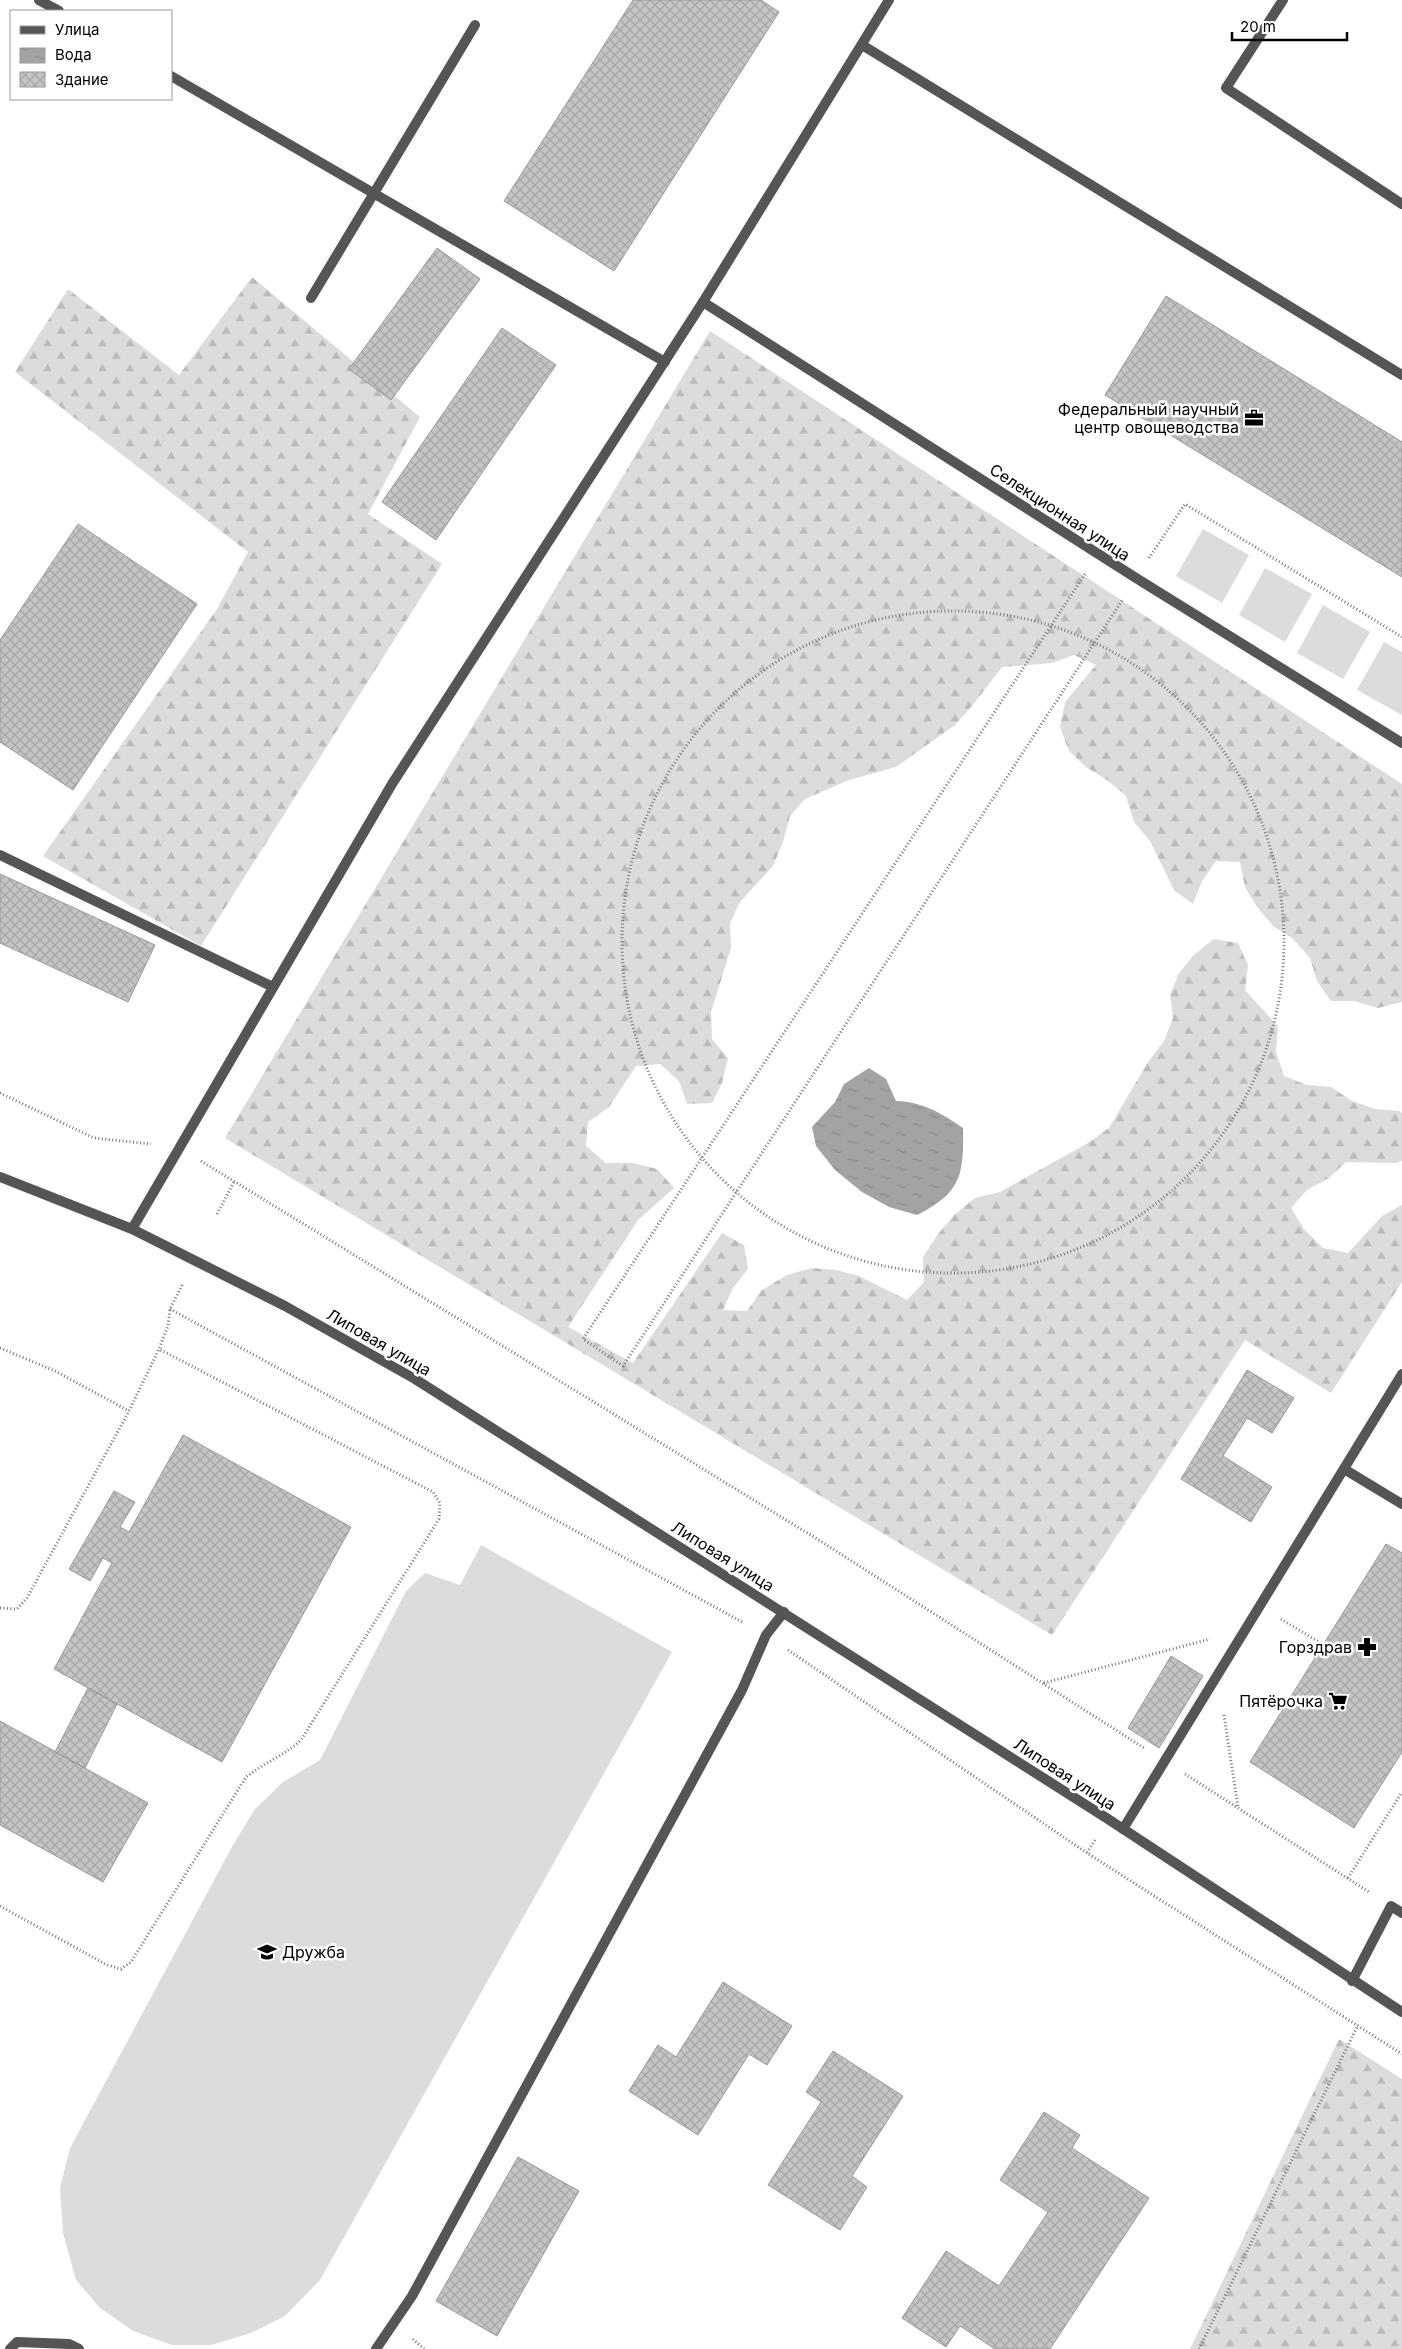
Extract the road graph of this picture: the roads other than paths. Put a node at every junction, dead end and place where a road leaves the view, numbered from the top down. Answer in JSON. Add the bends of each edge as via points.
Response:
{"nodes":[{"id":1,"x":39,"y":0,"type":"edge"},
{"id":2,"x":890,"y":0,"type":"edge"},
{"id":3,"x":1283,"y":0,"type":"edge"},
{"id":4,"x":57,"y":10,"type":"edge"},
{"id":5,"x":475,"y":25,"type":"dead end"},
{"id":6,"x":862,"y":45,"type":"junction"},
{"id":7,"x":172,"y":77,"type":"edge"},
{"id":8,"x":376,"y":193,"type":"junction"},
{"id":9,"x":1402,"y":204,"type":"edge"},
{"id":10,"x":311,"y":298,"type":"dead end"},
{"id":11,"x":704,"y":302,"type":"junction"},
{"id":12,"x":665,"y":362,"type":"junction"},
{"id":13,"x":1402,"y":375,"type":"edge"},
{"id":14,"x":1402,"y":743,"type":"edge"},
{"id":15,"x":0,"y":855,"type":"edge"},
{"id":16,"x":273,"y":987,"type":"junction"},
{"id":17,"x":0,"y":1177,"type":"edge"},
{"id":18,"x":132,"y":1229,"type":"junction"},
{"id":19,"x":1402,"y":1374,"type":"edge"},
{"id":20,"x":1344,"y":1469,"type":"junction"},
{"id":21,"x":1402,"y":1504,"type":"edge"},
{"id":22,"x":784,"y":1612,"type":"junction"},
{"id":23,"x":1124,"y":1829,"type":"junction"},
{"id":24,"x":1402,"y":1912,"type":"edge"},
{"id":25,"x":1352,"y":1981,"type":"junction"},
{"id":26,"x":1402,"y":2012,"type":"edge"},
{"id":27,"x":10,"y":2349,"type":"edge"},
{"id":28,"x":79,"y":2349,"type":"edge"},
{"id":29,"x":376,"y":2349,"type":"edge"}],
"edges":[{"from":1,"to":4,"type":"street"},
{"from":2,"to":6,"type":"street"},
{"from":3,"to":9,"type":"street","via":[[1226,88]]},
{"from":5,"to":8,"type":"street"},
{"from":6,"to":11,"type":"street"},
{"from":6,"to":13,"type":"street"},
{"from":7,"to":8,"type":"street"},
{"from":8,"to":10,"type":"street"},
{"from":8,"to":12,"type":"street"},
{"from":11,"to":12,"type":"street"},
{"from":11,"to":14,"type":"street","name":"Селекционная улица","via":[[1098,554]]},
{"from":12,"to":16,"type":"street","via":[[392,784]]},
{"from":15,"to":16,"type":"street"},
{"from":16,"to":18,"type":"street"},
{"from":17,"to":18,"type":"street","name":"Липовая улица"},
{"from":18,"to":22,"type":"street","name":"Липовая улица","via":[[285,1306],[415,1379]]},
{"from":19,"to":20,"type":"street"},
{"from":20,"to":21,"type":"street"},
{"from":20,"to":23,"type":"street"},
{"from":22,"to":23,"type":"street","name":"Липовая улица"},
{"from":22,"to":29,"type":"street","via":[[766,1636],[742,1690],[417,2287]]},
{"from":23,"to":25,"type":"street","name":"Липовая улица"},
{"from":24,"to":25,"type":"street","via":[[1391,1906]]},
{"from":25,"to":26,"type":"street","name":"Липовая улица"},
{"from":27,"to":28,"type":"street","via":[[17,2342],[69,2344]]}]}
